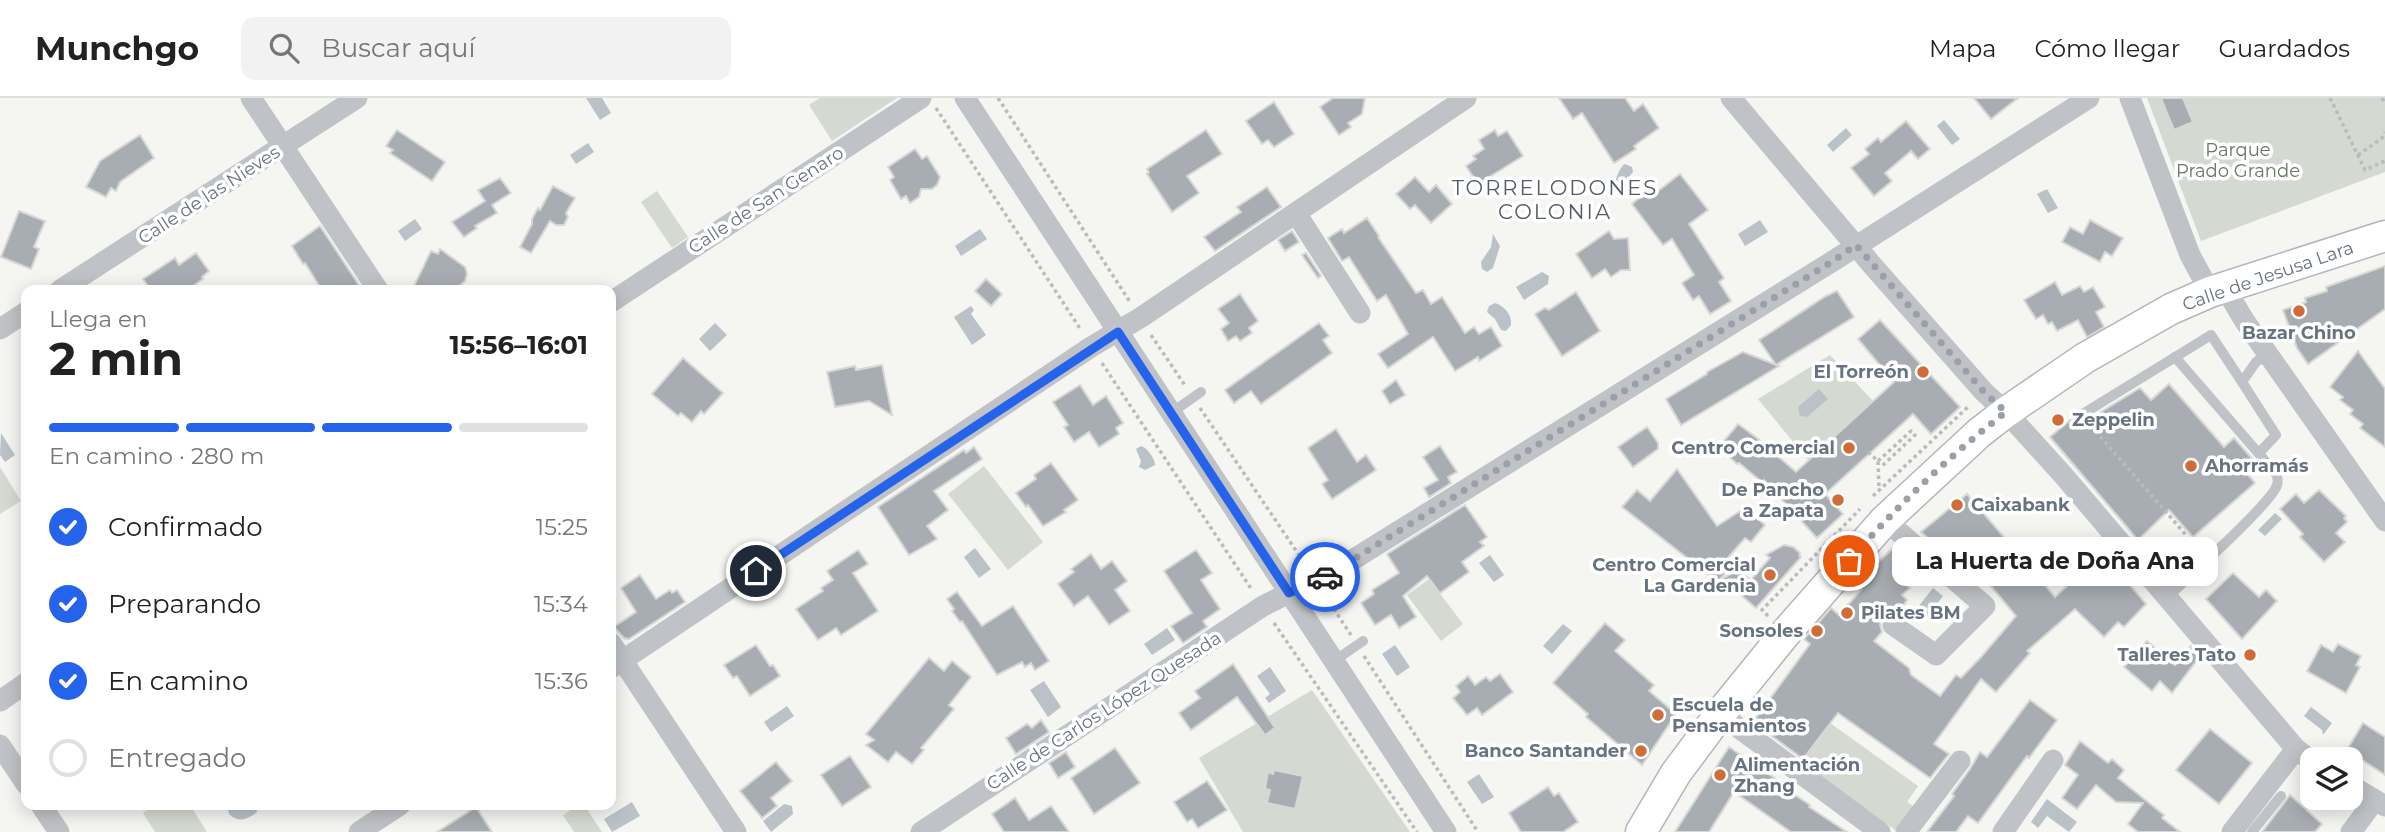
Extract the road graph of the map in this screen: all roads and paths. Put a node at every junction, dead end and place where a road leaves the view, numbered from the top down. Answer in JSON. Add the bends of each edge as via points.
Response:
{"nodes":[{"id":1,"x":251,"y":98,"type":"edge"},
{"id":2,"x":357,"y":98,"type":"edge"},
{"id":3,"x":965,"y":98,"type":"edge"},
{"id":4,"x":998,"y":98,"type":"edge"},
{"id":5,"x":1466,"y":98,"type":"edge"},
{"id":6,"x":1731,"y":98,"type":"edge"},
{"id":7,"x":2089,"y":98,"type":"edge"},
{"id":8,"x":2130,"y":98,"type":"edge"},
{"id":9,"x":2330,"y":98,"type":"edge"},
{"id":10,"x":2382,"y":98,"type":"edge"},
{"id":11,"x":928,"y":102,"type":"edge"},
{"id":12,"x":2385,"y":104,"type":"edge"},
{"id":13,"x":2385,"y":131,"type":"edge"},
{"id":14,"x":2383,"y":141,"type":"edge"},
{"id":15,"x":283,"y":147,"type":"junction"},
{"id":16,"x":2358,"y":155,"type":"junction"},
{"id":17,"x":2385,"y":161,"type":"edge"},
{"id":18,"x":1296,"y":213,"type":"junction"},
{"id":19,"x":2385,"y":236,"type":"edge"},
{"id":20,"x":1856,"y":245,"type":"junction"},
{"id":21,"x":68,"y":285,"type":"edge"},
{"id":22,"x":375,"y":285,"type":"edge"},
{"id":23,"x":2217,"y":290,"type":"junction"},
{"id":24,"x":616,"y":299,"type":"edge"},
{"id":25,"x":1360,"y":313,"type":"dead end"},
{"id":26,"x":21,"y":315,"type":"edge"},
{"id":27,"x":1140,"y":318,"type":"junction"},
{"id":28,"x":0,"y":329,"type":"edge"},
{"id":29,"x":1118,"y":332,"type":"junction"},
{"id":30,"x":1091,"y":347,"type":"junction"},
{"id":31,"x":2268,"y":354,"type":"junction"},
{"id":32,"x":2175,"y":357,"type":"junction"},
{"id":33,"x":2242,"y":382,"type":"junction"},
{"id":34,"x":1197,"y":394,"type":"junction"},
{"id":35,"x":2006,"y":412,"type":"junction"},
{"id":36,"x":1171,"y":413,"type":"junction"},
{"id":37,"x":2081,"y":415,"type":"joint"},
{"id":38,"x":1868,"y":452,"type":"dead end"},
{"id":39,"x":2259,"y":453,"type":"junction"},
{"id":40,"x":1878,"y":461,"type":"junction"},
{"id":41,"x":1881,"y":467,"type":"dead end"},
{"id":42,"x":1880,"y":489,"type":"dead end"},
{"id":43,"x":1885,"y":520,"type":"junction"},
{"id":44,"x":2385,"y":521,"type":"edge"},
{"id":45,"x":2186,"y":535,"type":"dead end"},
{"id":46,"x":1317,"y":582,"type":"junction"},
{"id":47,"x":1289,"y":593,"type":"junction"},
{"id":48,"x":2168,"y":597,"type":"junction"},
{"id":49,"x":1263,"y":606,"type":"junction"},
{"id":50,"x":1893,"y":625,"type":"dead end"},
{"id":51,"x":1360,"y":643,"type":"junction"},
{"id":52,"x":616,"y":656,"type":"edge"},
{"id":53,"x":616,"y":660,"type":"edge"},
{"id":54,"x":1334,"y":661,"type":"junction"},
{"id":55,"x":21,"y":686,"type":"edge"},
{"id":56,"x":0,"y":701,"type":"edge"},
{"id":57,"x":1720,"y":714,"type":"junction"},
{"id":58,"x":1,"y":749,"type":"edge"},
{"id":59,"x":2300,"y":750,"type":"edge"},
{"id":60,"x":2300,"y":759,"type":"edge"},
{"id":61,"x":2053,"y":760,"type":"dead end"},
{"id":62,"x":1960,"y":761,"type":"dead end"},
{"id":63,"x":21,"y":777,"type":"edge"},
{"id":64,"x":2363,"y":793,"type":"edge"},
{"id":65,"x":2281,"y":796,"type":"dead end"},
{"id":66,"x":2380,"y":803,"type":"edge"},
{"id":67,"x":44,"y":810,"type":"edge"},
{"id":68,"x":392,"y":810,"type":"edge"},
{"id":69,"x":59,"y":832,"type":"edge"},
{"id":70,"x":359,"y":832,"type":"edge"},
{"id":71,"x":736,"y":832,"type":"edge"},
{"id":72,"x":921,"y":832,"type":"edge"},
{"id":73,"x":1417,"y":832,"type":"edge"},
{"id":74,"x":1446,"y":832,"type":"edge"},
{"id":75,"x":1478,"y":832,"type":"edge"},
{"id":76,"x":1641,"y":832,"type":"edge"},
{"id":77,"x":1880,"y":832,"type":"edge"},
{"id":78,"x":1906,"y":832,"type":"edge"},
{"id":79,"x":2003,"y":832,"type":"edge"},
{"id":80,"x":2232,"y":832,"type":"edge"},
{"id":81,"x":2252,"y":832,"type":"edge"},
{"id":82,"x":2351,"y":832,"type":"edge"}],
"edges":[{"from":1,"to":15,"type":"street"},
{"from":2,"to":15,"type":"street","name":"Calle de las Nieves"},
{"from":3,"to":29,"type":"street"},
{"from":4,"to":27,"type":"path"},
{"from":5,"to":18,"type":"street"},
{"from":6,"to":20,"type":"street"},
{"from":7,"to":20,"type":"street","name":"Calle de Carlos López Quesada"},
{"from":8,"to":23,"type":"street","via":[[2193,261]]},
{"from":9,"to":16,"type":"path"},
{"from":10,"to":12,"type":"path"},
{"from":11,"to":24,"type":"street","name":"Calle de San Genaro"},
{"from":11,"to":30,"type":"path"},
{"from":13,"to":14,"type":"path"},
{"from":14,"to":16,"type":"path"},
{"from":15,"to":21,"type":"street","name":"Calle de las Nieves"},
{"from":15,"to":22,"type":"street"},
{"from":16,"to":17,"type":"path","via":[[2365,170]]},
{"from":18,"to":25,"type":"street"},
{"from":18,"to":27,"type":"street"},
{"from":19,"to":23,"type":"main road","name":"Calle de Jesusa Lara"},
{"from":20,"to":35,"type":"street"},
{"from":20,"to":46,"type":"street","name":"Calle de Carlos López Quesada"},
{"from":23,"to":31,"type":"street"},
{"from":23,"to":35,"type":"main road","name":"Calle de Jesusa Lara","via":[[2171,309],[2085,358]]},
{"from":26,"to":28,"type":"street"},
{"from":27,"to":29,"type":"street"},
{"from":27,"to":34,"type":"path"},
{"from":29,"to":30,"type":"street"},
{"from":29,"to":36,"type":"street"},
{"from":30,"to":49,"type":"path"},
{"from":30,"to":52,"type":"street"},
{"from":31,"to":33,"type":"lane"},
{"from":31,"to":44,"type":"street"},
{"from":32,"to":33,"type":"lane","via":[[2211,335]]},
{"from":32,"to":37,"type":"lane"},
{"from":32,"to":39,"type":"lane"},
{"from":33,"to":39,"type":"lane","via":[[2276,435]]},
{"from":34,"to":36,"type":"lane"},
{"from":34,"to":46,"type":"path"},
{"from":35,"to":43,"type":"main road","name":"Calle de Jesusa Lara"},
{"from":35,"to":48,"type":"street"},
{"from":36,"to":47,"type":"street"},
{"from":37,"to":45,"type":"path"},
{"from":38,"to":40,"type":"path"},
{"from":39,"to":48,"type":"lane","via":[[2277,475],[2275,491]]},
{"from":40,"to":41,"type":"path","via":[[1911,431],[1915,435]]},
{"from":40,"to":42,"type":"path"},
{"from":43,"to":50,"type":"street","via":[[1985,606],[1936,655]]},
{"from":43,"to":57,"type":"main road","name":"Calle de Jesusa Lara"},
{"from":46,"to":47,"type":"street","name":"Calle de Carlos López Quesada"},
{"from":46,"to":51,"type":"path"},
{"from":47,"to":49,"type":"street","name":"Calle de Carlos López Quesada"},
{"from":47,"to":54,"type":"street"},
{"from":48,"to":59,"type":"street"},
{"from":49,"to":72,"type":"street","name":"Calle de Carlos López Quesada"},
{"from":49,"to":73,"type":"path"},
{"from":51,"to":54,"type":"lane"},
{"from":51,"to":75,"type":"path"},
{"from":53,"to":71,"type":"street"},
{"from":54,"to":74,"type":"street"},
{"from":55,"to":56,"type":"street"},
{"from":57,"to":76,"type":"main road","name":"Calle de Jesusa Lara","via":[[1676,773]]},
{"from":57,"to":77,"type":"street"},
{"from":58,"to":63,"type":"street"},
{"from":60,"to":80,"type":"street"},
{"from":61,"to":79,"type":"street"},
{"from":62,"to":78,"type":"street"},
{"from":64,"to":66,"type":"street"},
{"from":65,"to":81,"type":"lane"},
{"from":66,"to":82,"type":"street"},
{"from":67,"to":69,"type":"street"},
{"from":68,"to":70,"type":"street"}]}
